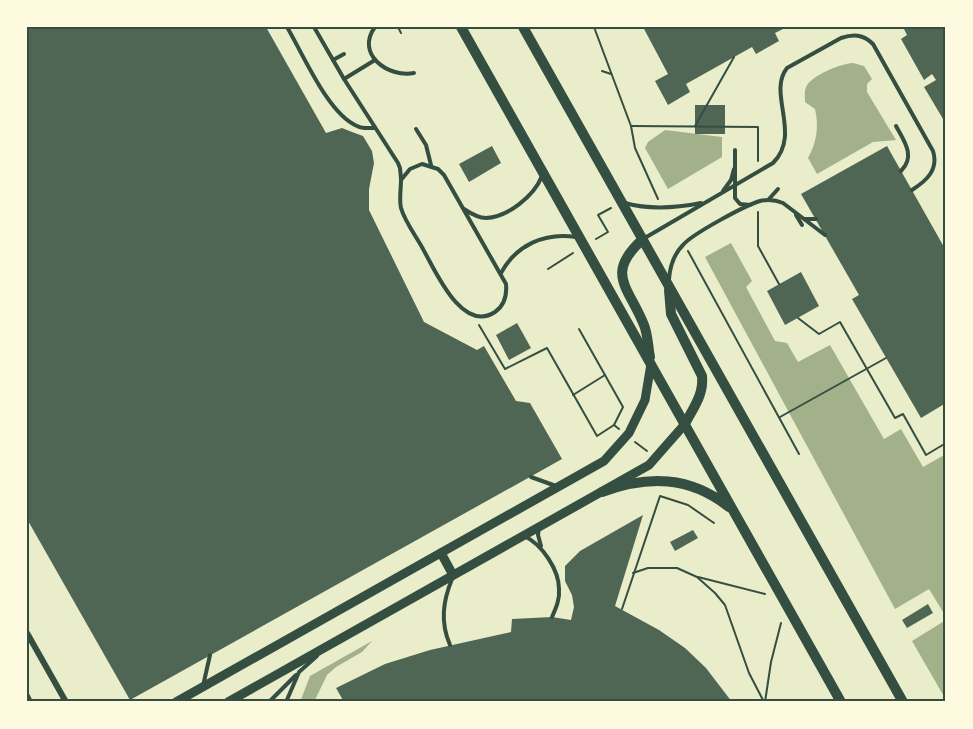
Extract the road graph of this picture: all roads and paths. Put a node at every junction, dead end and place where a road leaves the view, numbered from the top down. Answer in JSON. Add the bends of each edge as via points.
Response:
{"nodes":[{"id":1,"x":287,"y":27,"type":"edge"},
{"id":2,"x":314,"y":27,"type":"edge"},
{"id":3,"x":375,"y":27,"type":"edge"},
{"id":4,"x":398,"y":27,"type":"edge"},
{"id":5,"x":461,"y":27,"type":"edge"},
{"id":6,"x":523,"y":27,"type":"edge"},
{"id":7,"x":401,"y":33,"type":"dead end"},
{"id":8,"x":344,"y":54,"type":"dead end"},
{"id":9,"x":734,"y":57,"type":"dead end"},
{"id":10,"x":333,"y":60,"type":"junction"},
{"id":11,"x":375,"y":60,"type":"junction"},
{"id":12,"x":602,"y":70,"type":"dead end"},
{"id":13,"x":414,"y":73,"type":"dead end"},
{"id":14,"x":612,"y":75,"type":"dead end"},
{"id":15,"x":344,"y":79,"type":"junction"},
{"id":16,"x":630,"y":126,"type":"dead end"},
{"id":17,"x":695,"y":126,"type":"junction"},
{"id":18,"x":896,"y":126,"type":"dead end"},
{"id":19,"x":416,"y":129,"type":"dead end"},
{"id":20,"x":377,"y":130,"type":"junction"},
{"id":21,"x":735,"y":150,"type":"dead end"},
{"id":22,"x":735,"y":162,"type":"junction"},
{"id":23,"x":758,"y":163,"type":"dead end"},
{"id":24,"x":431,"y":165,"type":"junction"},
{"id":25,"x":901,"y":171,"type":"dead end"},
{"id":26,"x":543,"y":172,"type":"junction"},
{"id":27,"x":400,"y":180,"type":"junction"},
{"id":28,"x":735,"y":185,"type":"junction"},
{"id":29,"x":778,"y":189,"type":"dead end"},
{"id":30,"x":912,"y":190,"type":"dead end"},
{"id":31,"x":720,"y":194,"type":"junction"},
{"id":32,"x":767,"y":200,"type":"junction"},
{"id":33,"x":622,"y":202,"type":"junction"},
{"id":34,"x":707,"y":202,"type":"junction"},
{"id":35,"x":750,"y":205,"type":"junction"},
{"id":36,"x":463,"y":208,"type":"junction"},
{"id":37,"x":758,"y":210,"type":"dead end"},
{"id":38,"x":795,"y":212,"type":"junction"},
{"id":39,"x":804,"y":219,"type":"junction"},
{"id":40,"x":816,"y":219,"type":"dead end"},
{"id":41,"x":802,"y":225,"type":"dead end"},
{"id":42,"x":825,"y":235,"type":"dead end"},
{"id":43,"x":579,"y":237,"type":"junction"},
{"id":44,"x":643,"y":239,"type":"junction"},
{"id":45,"x":501,"y":273,"type":"junction"},
{"id":46,"x":779,"y":284,"type":"dead end"},
{"id":47,"x":669,"y":286,"type":"junction"},
{"id":48,"x":472,"y":314,"type":"junction"},
{"id":49,"x":798,"y":318,"type":"dead end"},
{"id":50,"x":579,"y":330,"type":"dead end"},
{"id":51,"x":886,"y":358,"type":"dead end"},
{"id":52,"x":651,"y":364,"type":"junction"},
{"id":53,"x":866,"y":369,"type":"junction"},
{"id":54,"x":605,"y":375,"type":"junction"},
{"id":55,"x":573,"y":395,"type":"junction"},
{"id":56,"x":780,"y":417,"type":"dead end"},
{"id":57,"x":685,"y":424,"type":"junction"},
{"id":58,"x":614,"y":425,"type":"junction"},
{"id":59,"x":627,"y":436,"type":"junction"},
{"id":60,"x":946,"y":442,"type":"edge"},
{"id":61,"x":654,"y":460,"type":"junction"},
{"id":62,"x":531,"y":477,"type":"dead end"},
{"id":63,"x":558,"y":487,"type":"junction"},
{"id":64,"x":602,"y":492,"type":"junction"},
{"id":65,"x":734,"y":512,"type":"junction"},
{"id":66,"x":714,"y":523,"type":"dead end"},
{"id":67,"x":539,"y":527,"type":"junction"},
{"id":68,"x":523,"y":536,"type":"junction"},
{"id":69,"x":542,"y":550,"type":"junction"},
{"id":70,"x":441,"y":553,"type":"junction"},
{"id":71,"x":633,"y":573,"type":"junction"},
{"id":72,"x":453,"y":575,"type":"junction"},
{"id":73,"x":697,"y":577,"type":"junction"},
{"id":74,"x":785,"y":601,"type":"junction"},
{"id":75,"x":622,"y":609,"type":"dead end"},
{"id":76,"x":552,"y":617,"type":"dead end"},
{"id":77,"x":27,"y":633,"type":"edge"},
{"id":78,"x":450,"y":645,"type":"dead end"},
{"id":79,"x":329,"y":646,"type":"junction"},
{"id":80,"x":210,"y":655,"type":"dead end"},
{"id":81,"x":299,"y":672,"type":"junction"},
{"id":82,"x":203,"y":687,"type":"junction"},
{"id":83,"x":27,"y":696,"type":"edge"},
{"id":84,"x":270,"y":701,"type":"edge"},
{"id":85,"x":30,"y":702,"type":"edge"},
{"id":86,"x":66,"y":702,"type":"edge"},
{"id":87,"x":176,"y":702,"type":"edge"},
{"id":88,"x":228,"y":702,"type":"edge"},
{"id":89,"x":286,"y":702,"type":"edge"},
{"id":90,"x":765,"y":702,"type":"edge"},
{"id":91,"x":841,"y":702,"type":"edge"},
{"id":92,"x":903,"y":702,"type":"edge"}],
"edges":[{"from":1,"to":20,"type":"lane","via":[[334,108],[346,121]]},
{"from":2,"to":10,"type":"lane"},
{"from":3,"to":11,"type":"lane","via":[[368,45]]},
{"from":4,"to":7,"type":"path"},
{"from":5,"to":26,"type":"main road"},
{"from":6,"to":33,"type":"main road"},
{"from":8,"to":10,"type":"lane"},
{"from":9,"to":17,"type":"path"},
{"from":10,"to":15,"type":"lane"},
{"from":11,"to":13,"type":"lane","via":[[396,74]]},
{"from":11,"to":15,"type":"lane"},
{"from":12,"to":14,"type":"path"},
{"from":15,"to":20,"type":"lane"},
{"from":16,"to":17,"type":"path"},
{"from":17,"to":23,"type":"path","via":[[758,127]]},
{"from":18,"to":25,"type":"lane","via":[[909,153]]},
{"from":19,"to":24,"type":"lane","via":[[426,145]]},
{"from":20,"to":27,"type":"lane","via":[[400,168]]},
{"from":21,"to":22,"type":"lane"},
{"from":22,"to":28,"type":"lane"},
{"from":22,"to":31,"type":"lane","via":[[731,180]]},
{"from":24,"to":27,"type":"lane","via":[[416,165]]},
{"from":24,"to":36,"type":"lane","via":[[444,175]]},
{"from":26,"to":36,"type":"lane","via":[[536,188],[519,205],[498,216],[484,218]]},
{"from":26,"to":43,"type":"main road"},
{"from":27,"to":48,"type":"lane","via":[[401,208],[413,232],[456,303]]},
{"from":28,"to":30,"type":"lane","via":[[773,163],[783,150],[786,137],[782,79],[787,68],[841,38],[857,35],[873,44],[935,157],[930,176]]},
{"from":28,"to":31,"type":"lane"},
{"from":28,"to":35,"type":"lane","via":[[737,202]]},
{"from":29,"to":32,"type":"lane"},
{"from":31,"to":34,"type":"lane"},
{"from":32,"to":35,"type":"lane"},
{"from":32,"to":38,"type":"lane","via":[[783,203]]},
{"from":33,"to":34,"type":"lane","via":[[655,208]]},
{"from":33,"to":44,"type":"main road"},
{"from":34,"to":44,"type":"lane"},
{"from":35,"to":47,"type":"lane","via":[[684,243],[670,268]]},
{"from":36,"to":45,"type":"lane"},
{"from":37,"to":46,"type":"path","via":[[758,246]]},
{"from":38,"to":39,"type":"lane"},
{"from":38,"to":41,"type":"lane"},
{"from":39,"to":40,"type":"lane"},
{"from":39,"to":42,"type":"lane"},
{"from":43,"to":45,"type":"lane","via":[[557,235],[532,243],[511,256]]},
{"from":43,"to":52,"type":"main road"},
{"from":44,"to":47,"type":"main road"},
{"from":44,"to":52,"type":"main road","via":[[629,252],[621,276],[645,327]]},
{"from":45,"to":48,"type":"lane","via":[[507,294],[503,302],[489,315]]},
{"from":47,"to":57,"type":"main road","via":[[671,314],[702,376],[703,388]]},
{"from":47,"to":92,"type":"main road"},
{"from":48,"to":55,"type":"path","via":[[506,369],[547,348]]},
{"from":49,"to":53,"type":"path","via":[[819,334],[840,322]]},
{"from":50,"to":54,"type":"path"},
{"from":51,"to":53,"type":"path"},
{"from":52,"to":57,"type":"main road"},
{"from":52,"to":59,"type":"street","via":[[645,400]]},
{"from":53,"to":56,"type":"path"},
{"from":53,"to":60,"type":"path","via":[[895,418],[903,414],[926,455]]},
{"from":54,"to":55,"type":"path"},
{"from":54,"to":58,"type":"path","via":[[623,407]]},
{"from":55,"to":58,"type":"path","via":[[597,436]]},
{"from":57,"to":61,"type":"street"},
{"from":57,"to":65,"type":"main road"},
{"from":58,"to":59,"type":"path"},
{"from":59,"to":61,"type":"path"},
{"from":59,"to":63,"type":"street","via":[[604,460]]},
{"from":61,"to":64,"type":"street"},
{"from":62,"to":63,"type":"lane"},
{"from":63,"to":70,"type":"street"},
{"from":64,"to":65,"type":"main road","via":[[640,481],[679,483],[715,496]]},
{"from":64,"to":67,"type":"street"},
{"from":65,"to":74,"type":"main road"},
{"from":66,"to":71,"type":"path","via":[[688,505],[660,496]]},
{"from":67,"to":68,"type":"street"},
{"from":67,"to":69,"type":"lane"},
{"from":68,"to":69,"type":"lane"},
{"from":68,"to":72,"type":"street"},
{"from":69,"to":76,"type":"lane","via":[[558,580],[559,594]]},
{"from":70,"to":72,"type":"street"},
{"from":70,"to":82,"type":"street"},
{"from":71,"to":73,"type":"path","via":[[662,567],[677,568]]},
{"from":71,"to":75,"type":"path"},
{"from":72,"to":78,"type":"lane","via":[[444,606],[444,628]]},
{"from":72,"to":79,"type":"street"},
{"from":73,"to":74,"type":"path"},
{"from":73,"to":90,"type":"path","via":[[724,605],[749,673]]},
{"from":74,"to":90,"type":"path"},
{"from":74,"to":91,"type":"main road"},
{"from":77,"to":86,"type":"street"},
{"from":79,"to":81,"type":"lane"},
{"from":79,"to":88,"type":"street"},
{"from":80,"to":82,"type":"lane"},
{"from":81,"to":84,"type":"lane"},
{"from":81,"to":89,"type":"lane"},
{"from":82,"to":87,"type":"street"},
{"from":83,"to":85,"type":"street"}]}
